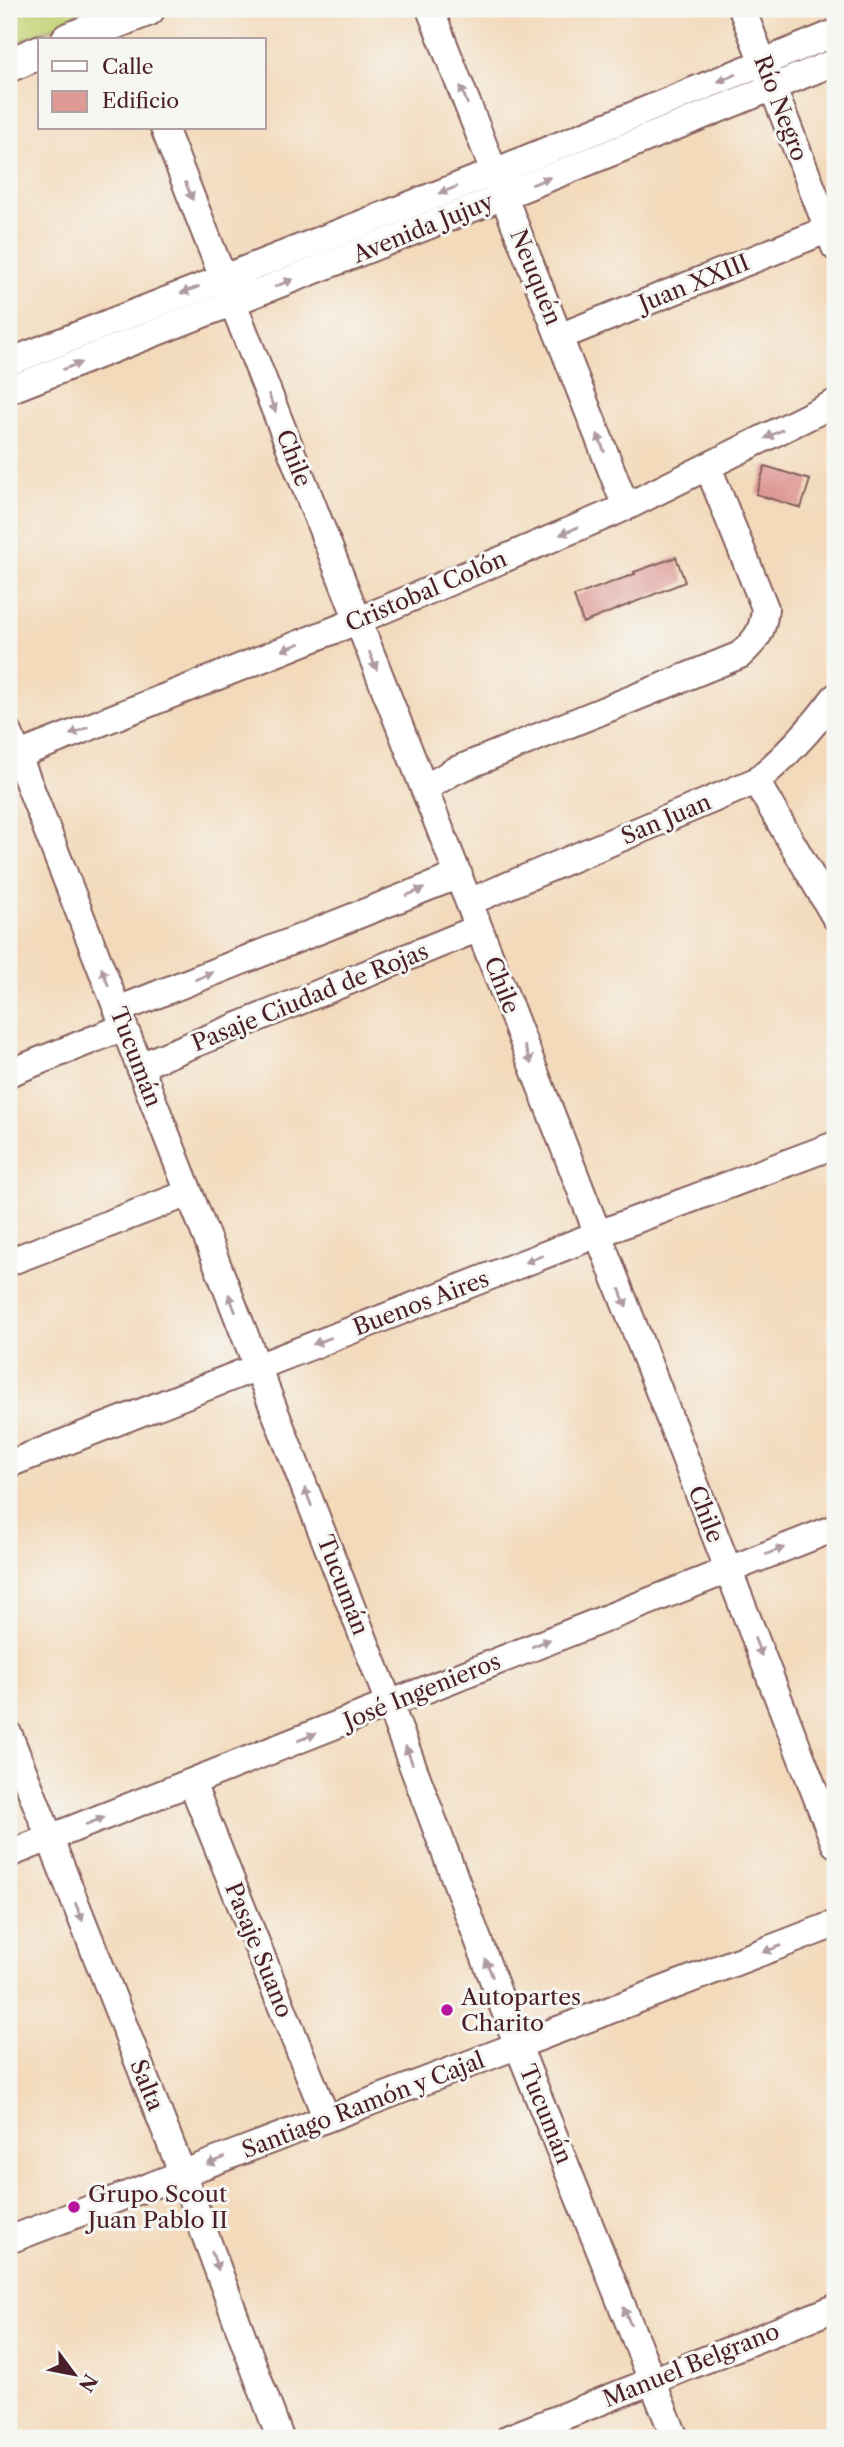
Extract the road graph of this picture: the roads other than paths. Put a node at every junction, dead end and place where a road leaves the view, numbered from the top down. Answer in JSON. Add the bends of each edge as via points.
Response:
{"nodes":[{"id":1,"x":430,"y":9,"type":"edge"},
{"id":2,"x":742,"y":9,"type":"edge"},
{"id":3,"x":129,"y":19,"type":"edge"},
{"id":4,"x":835,"y":33,"type":"edge"},
{"id":5,"x":74,"y":38,"type":"edge"},
{"id":6,"x":38,"y":53,"type":"edge"},
{"id":7,"x":835,"y":62,"type":"edge"},
{"id":8,"x":9,"y":65,"type":"edge"},
{"id":9,"x":768,"y":75,"type":"junction"},
{"id":10,"x":165,"y":130,"type":"edge"},
{"id":11,"x":499,"y":184,"type":"junction"},
{"id":12,"x":832,"y":238,"type":"edge"},
{"id":13,"x":223,"y":277,"type":"junction"},
{"id":14,"x":233,"y":303,"type":"junction"},
{"id":15,"x":559,"y":337,"type":"junction"},
{"id":16,"x":9,"y":362,"type":"edge"},
{"id":17,"x":9,"y":390,"type":"edge"},
{"id":18,"x":835,"y":403,"type":"edge"},
{"id":19,"x":708,"y":467,"type":"junction"},
{"id":20,"x":626,"y":507,"type":"junction"},
{"id":21,"x":357,"y":621,"type":"junction"},
{"id":22,"x":835,"y":697,"type":"edge"},
{"id":23,"x":12,"y":749,"type":"edge"},
{"id":24,"x":756,"y":781,"type":"junction"},
{"id":25,"x":424,"y":789,"type":"junction"},
{"id":26,"x":458,"y":875,"type":"junction"},
{"id":27,"x":469,"y":902,"type":"junction"},
{"id":28,"x":835,"y":917,"type":"edge"},
{"id":29,"x":480,"y":928,"type":"junction"},
{"id":30,"x":121,"y":1018,"type":"junction"},
{"id":31,"x":140,"y":1066,"type":"junction"},
{"id":32,"x":9,"y":1073,"type":"edge"},
{"id":33,"x":835,"y":1145,"type":"edge"},
{"id":34,"x":189,"y":1194,"type":"junction"},
{"id":35,"x":598,"y":1234,"type":"junction"},
{"id":36,"x":9,"y":1262,"type":"edge"},
{"id":37,"x":257,"y":1367,"type":"junction"},
{"id":38,"x":9,"y":1464,"type":"edge"},
{"id":39,"x":835,"y":1528,"type":"edge"},
{"id":40,"x":728,"y":1569,"type":"junction"},
{"id":41,"x":389,"y":1703,"type":"junction"},
{"id":42,"x":9,"y":1735,"type":"edge"},
{"id":43,"x":192,"y":1783,"type":"junction"},
{"id":44,"x":50,"y":1838,"type":"junction"},
{"id":45,"x":835,"y":1844,"type":"edge"},
{"id":46,"x":9,"y":1854,"type":"edge"},
{"id":47,"x":835,"y":1924,"type":"edge"},
{"id":48,"x":518,"y":2046,"type":"junction"},
{"id":49,"x":326,"y":2117,"type":"junction"},
{"id":50,"x":183,"y":2175,"type":"junction"},
{"id":51,"x":9,"y":2239,"type":"edge"},
{"id":52,"x":835,"y":2308,"type":"edge"},
{"id":53,"x":652,"y":2379,"type":"junction"},
{"id":54,"x":280,"y":2438,"type":"edge"},
{"id":55,"x":509,"y":2438,"type":"edge"},
{"id":56,"x":675,"y":2438,"type":"edge"}],
"edges":[{"from":11,"to":1,"type":"street","name":"Neuquén","one_way":true},
{"from":2,"to":9,"type":"street","name":"Río Negro"},
{"from":3,"to":5,"type":"main road"},
{"from":4,"to":9,"type":"street","name":"Avenida Jujuy"},
{"from":6,"to":8,"type":"main road"},
{"from":7,"to":9,"type":"street","name":"Avenida Jujuy"},
{"from":9,"to":11,"type":"street","name":"Avenida Jujuy"},
{"from":9,"to":12,"type":"street","name":"Río Negro"},
{"from":10,"to":13,"type":"street","name":"Chile","one_way":true},
{"from":11,"to":13,"type":"street","name":"Avenida Jujuy","one_way":true},
{"from":14,"to":11,"type":"street","name":"Avenida Jujuy","one_way":true},
{"from":11,"to":15,"type":"street","name":"Neuquén"},
{"from":12,"to":15,"type":"street","name":"Juan XXIII"},
{"from":13,"to":14,"type":"street","name":"Chile"},
{"from":13,"to":16,"type":"street","name":"Avenida Jujuy","one_way":true},
{"from":17,"to":14,"type":"street","name":"Avenida Jujuy","one_way":true},
{"from":14,"to":21,"type":"street","name":"Chile","one_way":true},
{"from":20,"to":15,"type":"street","name":"Neuquén","one_way":true},
{"from":18,"to":19,"type":"street","name":"Cristobal Colón","one_way":true},
{"from":19,"to":20,"type":"street","name":"Cristobal Colón"},
{"from":19,"to":25,"type":"street","via":[[765,608],[763,626],[754,641],[740,655],[454,771]]},
{"from":20,"to":21,"type":"street","name":"Cristobal Colón","one_way":true},
{"from":21,"to":23,"type":"street","name":"Cristobal Colón","one_way":true},
{"from":21,"to":25,"type":"street","name":"Chile","one_way":true},
{"from":22,"to":24,"type":"street","name":"San Juan","via":[[805,735]]},
{"from":30,"to":23,"type":"street","name":"Tucumán","one_way":true},
{"from":24,"to":27,"type":"street","name":"San Juan"},
{"from":24,"to":28,"type":"street"},
{"from":25,"to":26,"type":"street","name":"Chile"},
{"from":26,"to":27,"type":"street","name":"Chile"},
{"from":30,"to":26,"type":"street","one_way":true},
{"from":27,"to":29,"type":"street","name":"Chile"},
{"from":29,"to":31,"type":"street","name":"Pasaje Ciudad de Rojas"},
{"from":29,"to":35,"type":"street","name":"Chile","one_way":true},
{"from":30,"to":31,"type":"street","name":"Tucumán"},
{"from":30,"to":32,"type":"street"},
{"from":31,"to":34,"type":"street","name":"Tucumán"},
{"from":33,"to":35,"type":"street","name":"Buenos Aires"},
{"from":34,"to":36,"type":"street"},
{"from":37,"to":34,"type":"street","name":"Tucumán","one_way":true},
{"from":35,"to":37,"type":"street","name":"Buenos Aires","one_way":true},
{"from":35,"to":40,"type":"street","name":"Chile","one_way":true},
{"from":37,"to":38,"type":"street","name":"Buenos Aires"},
{"from":41,"to":37,"type":"street","name":"Tucumán","one_way":true},
{"from":40,"to":39,"type":"street","name":"José Ingenieros","one_way":true},
{"from":41,"to":40,"type":"street","name":"José Ingenieros","one_way":true},
{"from":40,"to":45,"type":"street","name":"Chile","one_way":true},
{"from":43,"to":41,"type":"street","name":"José Ingenieros","one_way":true},
{"from":48,"to":41,"type":"street","name":"Tucumán","one_way":true},
{"from":42,"to":44,"type":"street","name":"Salta"},
{"from":44,"to":43,"type":"street","name":"José Ingenieros","one_way":true},
{"from":43,"to":49,"type":"street","name":"Pasaje Suano"},
{"from":44,"to":46,"type":"street","name":"José Ingenieros"},
{"from":44,"to":50,"type":"street","name":"Salta","one_way":true},
{"from":47,"to":48,"type":"street","name":"Santiago Ramón y Cajal","one_way":true},
{"from":48,"to":49,"type":"street","name":"Santiago Ramón y Cajal"},
{"from":53,"to":48,"type":"street","name":"Tucumán","one_way":true},
{"from":49,"to":50,"type":"street","name":"Santiago Ramón y Cajal","one_way":true},
{"from":50,"to":51,"type":"street","name":"Santiago Ramón y Cajal"},
{"from":50,"to":54,"type":"street","name":"Salta","one_way":true},
{"from":52,"to":53,"type":"street","name":"Manuel Belgrano"},
{"from":53,"to":55,"type":"street","name":"Manuel Belgrano"},
{"from":53,"to":56,"type":"street","name":"Tucumán"}]}
